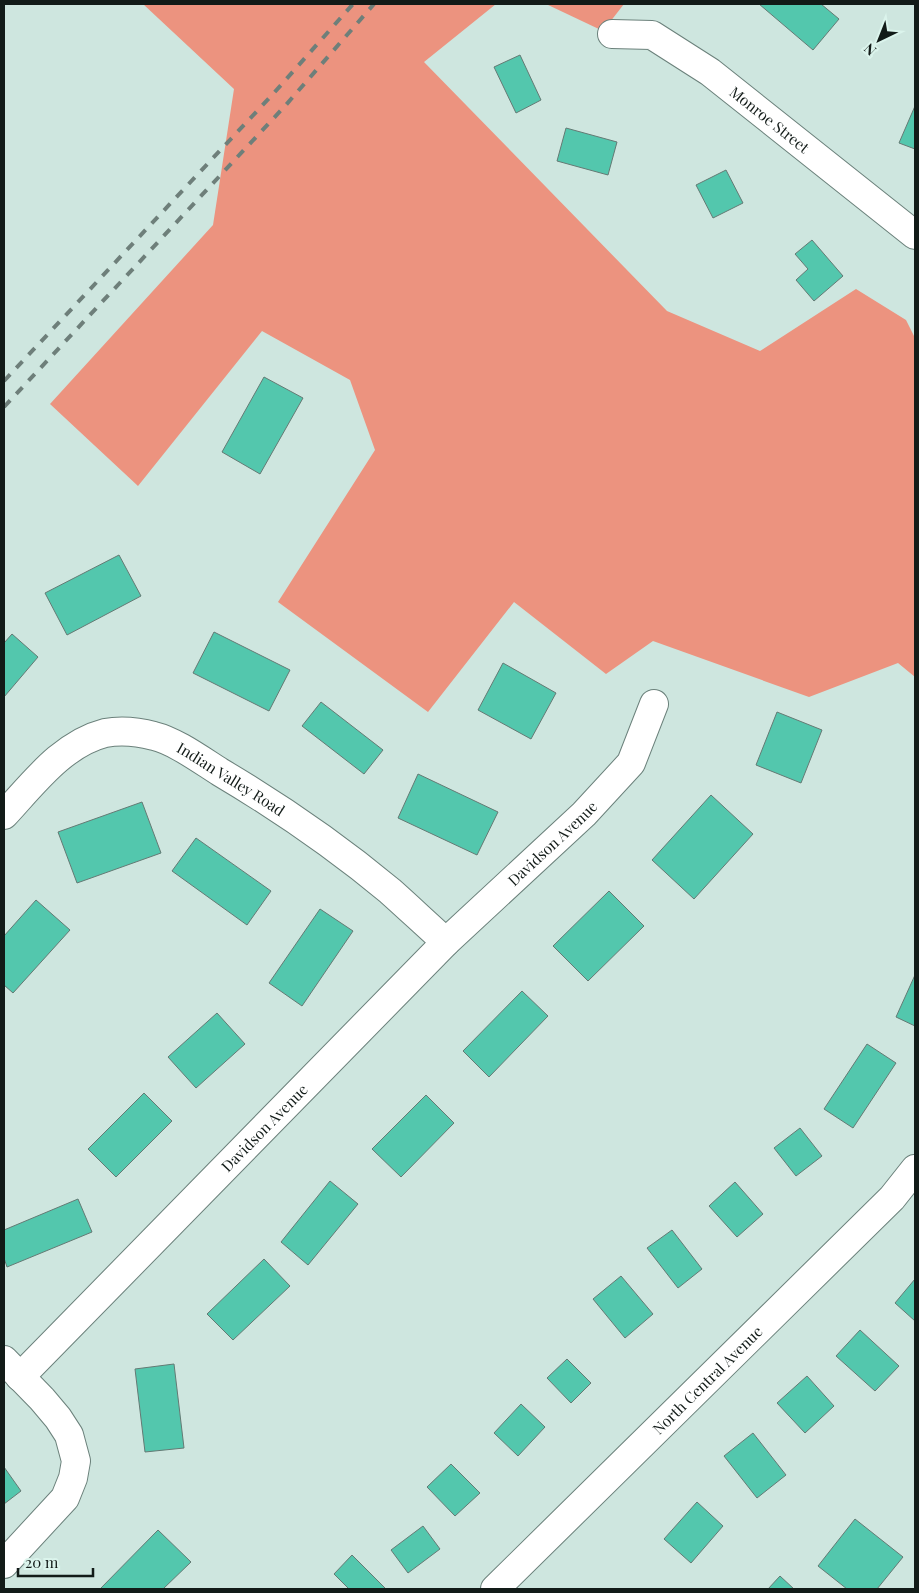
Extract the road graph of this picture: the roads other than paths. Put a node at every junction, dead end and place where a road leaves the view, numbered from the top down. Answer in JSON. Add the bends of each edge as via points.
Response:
{"nodes":[{"id":1,"x":612,"y":34,"type":"dead end"},
{"id":2,"x":915,"y":235,"type":"edge"},
{"id":3,"x":654,"y":704,"type":"dead end"},
{"id":4,"x":4,"y":814,"type":"edge"},
{"id":5,"x":446,"y":942,"type":"junction"},
{"id":6,"x":915,"y":1168,"type":"edge"},
{"id":7,"x":12,"y":1368,"type":"edge"},
{"id":8,"x":4,"y":1564,"type":"edge"},
{"id":9,"x":495,"y":1589,"type":"edge"}],
"edges":[{"from":1,"to":2,"type":"street","name":"Monroe Street","via":[[652,35],[710,72]]},
{"from":3,"to":5,"type":"street","name":"Davidson Avenue","via":[[631,763],[584,814]]},
{"from":4,"to":5,"type":"street","name":"Indian Valley Road","via":[[62,754],[84,740],[106,733],[132,731],[156,736],[262,797],[329,844]]},
{"from":5,"to":7,"type":"street","name":"Davidson Avenue"},
{"from":6,"to":9,"type":"street","name":"North Central Avenue","via":[[892,1198]]},
{"from":7,"to":8,"type":"street","name":"Davidson Avenue","via":[[58,1418],[76,1461],[65,1498]]}]}
